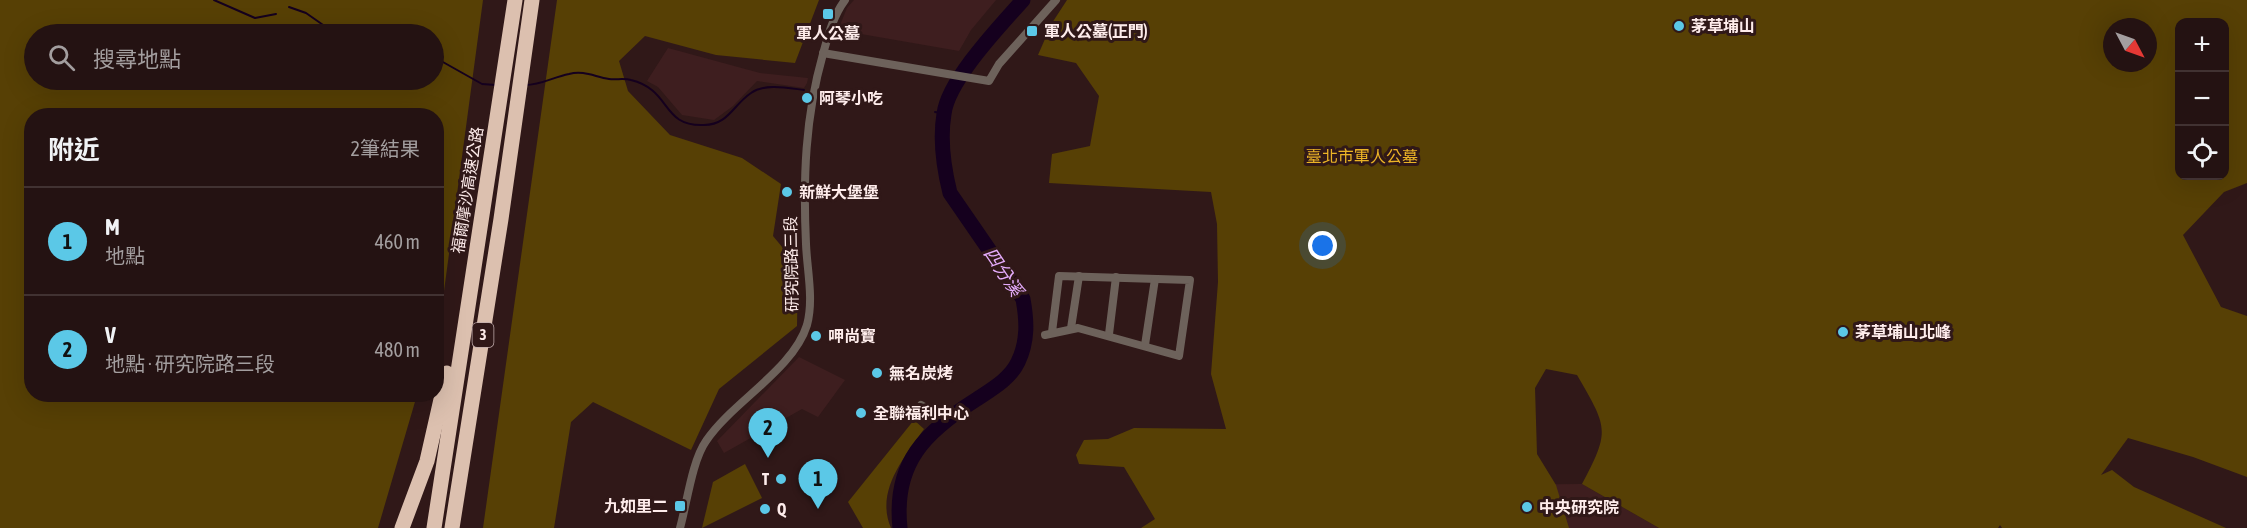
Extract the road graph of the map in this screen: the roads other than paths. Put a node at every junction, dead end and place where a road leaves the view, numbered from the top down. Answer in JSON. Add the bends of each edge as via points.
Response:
{"nodes":[{"id":1,"x":515,"y":0,"type":"edge"},
{"id":2,"x":532,"y":0,"type":"edge"},
{"id":3,"x":845,"y":0,"type":"edge"},
{"id":4,"x":1056,"y":0,"type":"edge"},
{"id":5,"x":823,"y":53,"type":"junction"},
{"id":6,"x":479,"y":230,"type":"junction"},
{"id":7,"x":1079,"y":276,"type":"junction"},
{"id":8,"x":1116,"y":278,"type":"junction"},
{"id":9,"x":1155,"y":279,"type":"junction"},
{"id":10,"x":1071,"y":328,"type":"junction"},
{"id":11,"x":1109,"y":334,"type":"junction"},
{"id":12,"x":1145,"y":345,"type":"junction"},
{"id":13,"x":444,"y":390,"type":"edge"},
{"id":14,"x":442,"y":402,"type":"edge"},
{"id":15,"x":402,"y":528,"type":"edge"},
{"id":16,"x":434,"y":528,"type":"edge"},
{"id":17,"x":454,"y":528,"type":"edge"},
{"id":18,"x":680,"y":528,"type":"edge"}],
"edges":[{"from":1,"to":6,"type":"highway","name":"福爾摩沙高速公路","number":"3"},
{"from":2,"to":17,"type":"highway","number":"3"},
{"from":3,"to":5,"type":"street","name":"研究院路三段"},
{"from":4,"to":5,"type":"street","via":[[999,64],[989,81]]},
{"from":5,"to":18,"type":"street","name":"研究院路三段","via":[[805,157],[811,306],[806,327],[784,360],[706,441]]},
{"from":6,"to":13,"type":"highway"},
{"from":6,"to":16,"type":"highway","name":"福爾摩沙高速公路","number":"3"},
{"from":7,"to":8,"type":"street"},
{"from":7,"to":10,"type":"street"},
{"from":7,"to":10,"type":"street","via":[[1059,276],[1048,334]]},
{"from":8,"to":9,"type":"street"},
{"from":8,"to":11,"type":"street"},
{"from":9,"to":12,"type":"street"},
{"from":9,"to":12,"type":"street","via":[[1190,280],[1179,356]]},
{"from":10,"to":11,"type":"street"},
{"from":11,"to":12,"type":"street"},
{"from":14,"to":15,"type":"highway","via":[[427,461]]}]}
